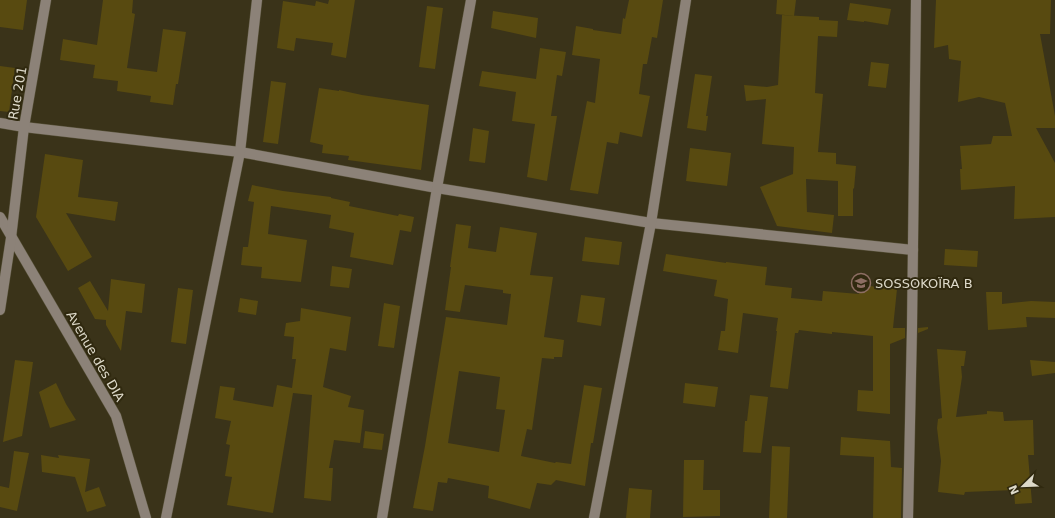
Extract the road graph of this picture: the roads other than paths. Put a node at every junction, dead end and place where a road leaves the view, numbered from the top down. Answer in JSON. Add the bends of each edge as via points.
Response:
{"nodes":[{"id":1,"x":46,"y":0,"type":"edge"},
{"id":2,"x":257,"y":0,"type":"edge"},
{"id":3,"x":471,"y":0,"type":"edge"},
{"id":4,"x":686,"y":0,"type":"edge"},
{"id":5,"x":916,"y":0,"type":"edge"},
{"id":6,"x":0,"y":123,"type":"edge"},
{"id":7,"x":24,"y":127,"type":"junction"},
{"id":8,"x":240,"y":152,"type":"junction"},
{"id":9,"x":437,"y":188,"type":"junction"},
{"id":10,"x":0,"y":217,"type":"edge"},
{"id":11,"x":651,"y":223,"type":"junction"},
{"id":12,"x":11,"y":238,"type":"junction"},
{"id":13,"x":913,"y":250,"type":"junction"},
{"id":14,"x":0,"y":310,"type":"edge"},
{"id":15,"x":146,"y":518,"type":"edge"},
{"id":16,"x":166,"y":518,"type":"edge"},
{"id":17,"x":382,"y":518,"type":"edge"},
{"id":18,"x":594,"y":518,"type":"edge"},
{"id":19,"x":908,"y":518,"type":"edge"}],
"edges":[{"from":1,"to":7,"type":"street","name":"Rue 201"},
{"from":2,"to":8,"type":"street"},
{"from":3,"to":9,"type":"street"},
{"from":4,"to":11,"type":"street"},
{"from":5,"to":13,"type":"street"},
{"from":6,"to":7,"type":"street"},
{"from":7,"to":8,"type":"street"},
{"from":7,"to":12,"type":"street","name":"Rue 201"},
{"from":8,"to":9,"type":"street"},
{"from":8,"to":16,"type":"street"},
{"from":9,"to":11,"type":"street"},
{"from":9,"to":17,"type":"street"},
{"from":10,"to":12,"type":"street","name":"Avenue des DIA"},
{"from":11,"to":13,"type":"street"},
{"from":11,"to":18,"type":"street"},
{"from":12,"to":14,"type":"street","name":"Rue 201"},
{"from":12,"to":15,"type":"street","name":"Avenue des DIA","via":[[116,416]]},
{"from":13,"to":19,"type":"street"}]}
